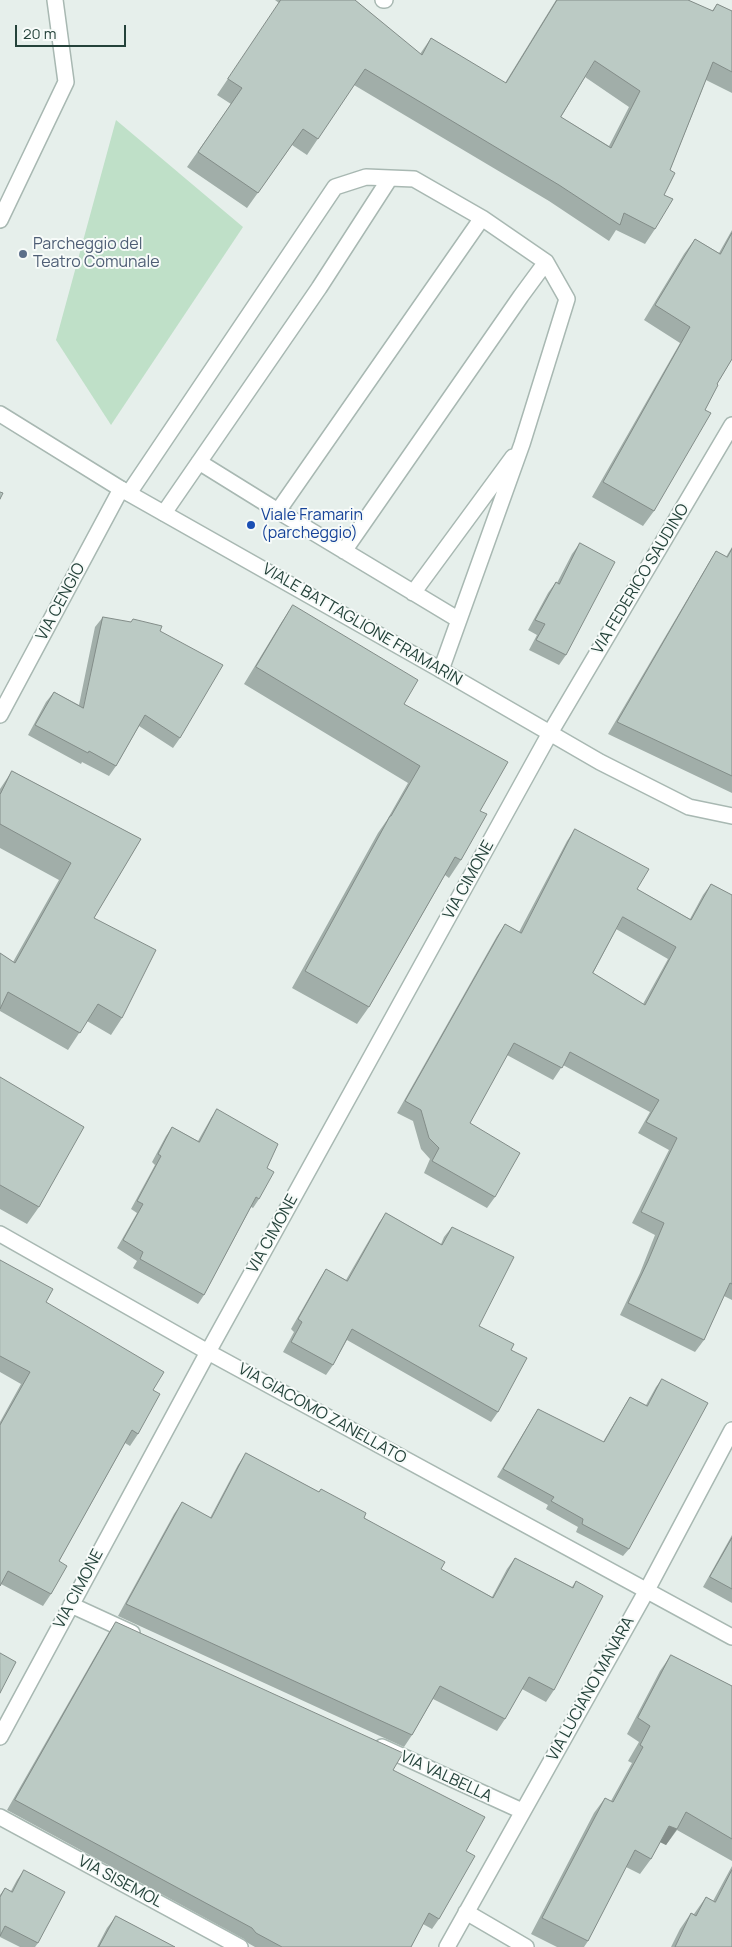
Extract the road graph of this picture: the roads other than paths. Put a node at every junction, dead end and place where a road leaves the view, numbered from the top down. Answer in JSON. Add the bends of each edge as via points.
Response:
{"nodes":[{"id":1,"x":55,"y":0,"type":"edge"},
{"id":2,"x":390,"y":178,"type":"junction"},
{"id":3,"x":482,"y":218,"type":"junction"},
{"id":4,"x":0,"y":220,"type":"edge"},
{"id":5,"x":546,"y":262,"type":"junction"},
{"id":6,"x":0,"y":414,"type":"edge"},
{"id":7,"x":732,"y":424,"type":"edge"},
{"id":8,"x":522,"y":444,"type":"junction"},
{"id":9,"x":199,"y":462,"type":"junction"},
{"id":10,"x":125,"y":491,"type":"junction"},
{"id":11,"x":278,"y":512,"type":"junction"},
{"id":12,"x":164,"y":513,"type":"junction"},
{"id":13,"x":344,"y":551,"type":"junction"},
{"id":14,"x":413,"y":593,"type":"junction"},
{"id":15,"x":459,"y":620,"type":"junction"},
{"id":16,"x":441,"y":670,"type":"junction"},
{"id":17,"x":0,"y":715,"type":"edge"},
{"id":18,"x":550,"y":733,"type":"junction"},
{"id":19,"x":732,"y":816,"type":"edge"},
{"id":20,"x":0,"y":1234,"type":"edge"},
{"id":21,"x":208,"y":1352,"type":"junction"},
{"id":22,"x":732,"y":1430,"type":"edge"},
{"id":23,"x":646,"y":1590,"type":"junction"},
{"id":24,"x":71,"y":1605,"type":"junction"},
{"id":25,"x":732,"y":1637,"type":"edge"},
{"id":26,"x":143,"y":1638,"type":"edge"},
{"id":27,"x":0,"y":1737,"type":"edge"},
{"id":28,"x":368,"y":1741,"type":"edge"},
{"id":29,"x":522,"y":1811,"type":"junction"},
{"id":30,"x":0,"y":1817,"type":"edge"},
{"id":31,"x":466,"y":1912,"type":"junction"},
{"id":32,"x":240,"y":1947,"type":"edge"},
{"id":33,"x":447,"y":1947,"type":"edge"},
{"id":34,"x":526,"y":1947,"type":"edge"}],
"edges":[{"from":1,"to":4,"type":"street","via":[[66,82]]},
{"from":2,"to":3,"type":"street","name":"VIA CENGIO","via":[[414,179]]},
{"from":2,"to":9,"type":"street"},
{"from":2,"to":10,"type":"street","name":"VIA CENGIO","via":[[366,177],[335,187]]},
{"from":3,"to":5,"type":"street","name":"VIA CENGIO"},
{"from":3,"to":11,"type":"street"},
{"from":5,"to":8,"type":"street","via":[[567,299]]},
{"from":5,"to":13,"type":"street"},
{"from":6,"to":10,"type":"street","name":"VIALE BATTAGLIONE FRAMARIN"},
{"from":7,"to":18,"type":"street","name":"VIA FEDERICO SAUDINO"},
{"from":8,"to":14,"type":"street"},
{"from":8,"to":15,"type":"street"},
{"from":9,"to":11,"type":"street"},
{"from":9,"to":12,"type":"street"},
{"from":10,"to":12,"type":"street","name":"VIALE BATTAGLIONE FRAMARIN"},
{"from":10,"to":17,"type":"street","name":"VIA CENGIO"},
{"from":11,"to":13,"type":"street"},
{"from":12,"to":16,"type":"street","name":"VIALE BATTAGLIONE FRAMARIN"},
{"from":13,"to":14,"type":"street"},
{"from":14,"to":15,"type":"street"},
{"from":15,"to":16,"type":"street"},
{"from":16,"to":18,"type":"street","name":"VIALE BATTAGLIONE FRAMARIN"},
{"from":18,"to":19,"type":"street","name":"VIALE BATTAGLIONE FRAMARIN","via":[[689,807]]},
{"from":18,"to":21,"type":"street","name":"VIA CIMONE"},
{"from":20,"to":21,"type":"street","name":"VIA GIACOMO ZANELLATO"},
{"from":21,"to":23,"type":"street","name":"VIA GIACOMO ZANELLATO"},
{"from":21,"to":24,"type":"street","name":"VIA CIMONE"},
{"from":22,"to":23,"type":"street","name":"VIA LUCIANO MANARA"},
{"from":23,"to":25,"type":"street","name":"VIA GIACOMO ZANELLATO"},
{"from":23,"to":29,"type":"street","name":"VIA LUCIANO MANARA"},
{"from":24,"to":26,"type":"street"},
{"from":24,"to":27,"type":"street","name":"VIA CIMONE"},
{"from":28,"to":29,"type":"street","name":"VIA VALBELLA"},
{"from":29,"to":31,"type":"street","name":"VIA LUCIANO MANARA"},
{"from":30,"to":32,"type":"street","name":"VIA SISEMOL"},
{"from":31,"to":33,"type":"street","name":"VIA LUCIANO MANARA"},
{"from":31,"to":34,"type":"street"}]}
